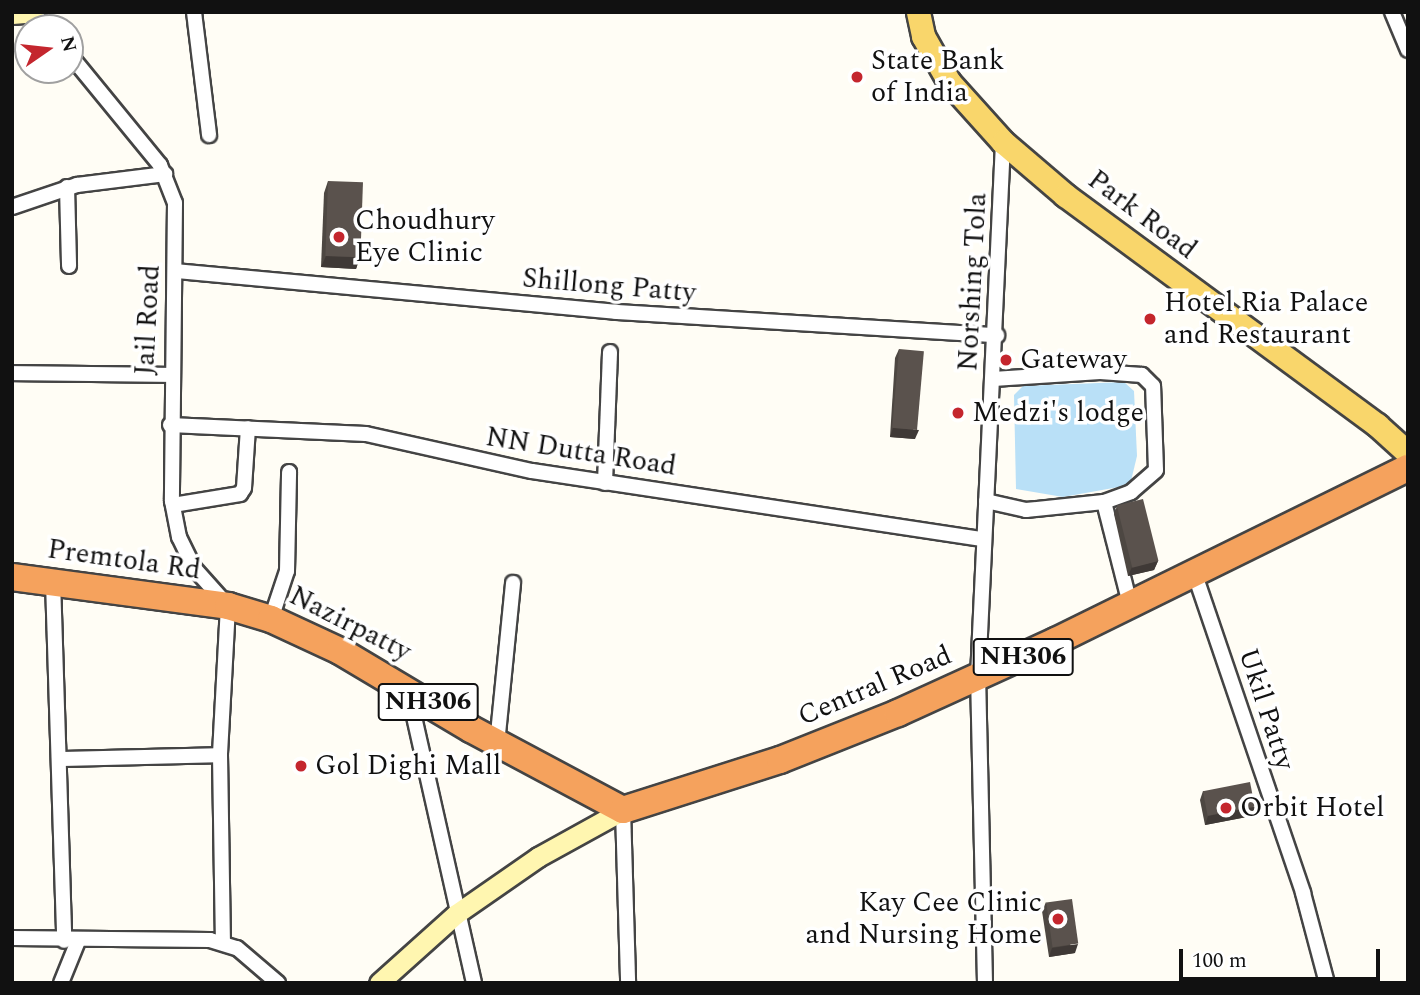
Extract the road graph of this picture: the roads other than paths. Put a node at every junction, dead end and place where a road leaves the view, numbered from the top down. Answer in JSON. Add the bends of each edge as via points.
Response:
{"nodes":[{"id":1,"x":194,"y":12,"type":"edge"},
{"id":2,"x":918,"y":12,"type":"edge"},
{"id":3,"x":1392,"y":12,"type":"edge"},
{"id":4,"x":33,"y":13,"type":"edge"},
{"id":5,"x":12,"y":14,"type":"edge"},
{"id":6,"x":1408,"y":50,"type":"edge"},
{"id":7,"x":84,"y":73,"type":"edge"},
{"id":8,"x":209,"y":135,"type":"dead end"},
{"id":9,"x":1003,"y":142,"type":"junction"},
{"id":10,"x":165,"y":174,"type":"junction"},
{"id":11,"x":67,"y":187,"type":"junction"},
{"id":12,"x":12,"y":208,"type":"edge"},
{"id":13,"x":69,"y":266,"type":"dead end"},
{"id":14,"x":176,"y":271,"type":"junction"},
{"id":15,"x":997,"y":335,"type":"junction"},
{"id":16,"x":610,"y":352,"type":"dead end"},
{"id":17,"x":12,"y":373,"type":"edge"},
{"id":18,"x":170,"y":375,"type":"junction"},
{"id":19,"x":993,"y":379,"type":"junction"},
{"id":20,"x":170,"y":425,"type":"junction"},
{"id":21,"x":248,"y":428,"type":"junction"},
{"id":22,"x":1408,"y":453,"type":"edge"},
{"id":23,"x":1408,"y":468,"type":"edge"},
{"id":24,"x":289,"y":472,"type":"dead end"},
{"id":25,"x":605,"y":483,"type":"junction"},
{"id":26,"x":986,"y":501,"type":"junction"},
{"id":27,"x":1104,"y":502,"type":"junction"},
{"id":28,"x":173,"y":505,"type":"junction"},
{"id":29,"x":984,"y":539,"type":"junction"},
{"id":30,"x":1194,"y":572,"type":"junction"},
{"id":31,"x":12,"y":577,"type":"edge"},
{"id":32,"x":53,"y":581,"type":"junction"},
{"id":33,"x":513,"y":583,"type":"dead end"},
{"id":34,"x":1130,"y":604,"type":"junction"},
{"id":35,"x":228,"y":606,"type":"junction"},
{"id":36,"x":271,"y":619,"type":"junction"},
{"id":37,"x":978,"y":677,"type":"junction"},
{"id":38,"x":408,"y":689,"type":"junction"},
{"id":39,"x":497,"y":744,"type":"junction"},
{"id":40,"x":220,"y":755,"type":"junction"},
{"id":41,"x":59,"y":758,"type":"junction"},
{"id":42,"x":623,"y":810,"type":"junction"},
{"id":43,"x":456,"y":914,"type":"junction"},
{"id":44,"x":12,"y":939,"type":"edge"},
{"id":45,"x":71,"y":941,"type":"junction"},
{"id":46,"x":223,"y":942,"type":"junction"},
{"id":47,"x":61,"y":983,"type":"edge"},
{"id":48,"x":278,"y":983,"type":"edge"},
{"id":49,"x":379,"y":983,"type":"edge"},
{"id":50,"x":474,"y":983,"type":"edge"},
{"id":51,"x":628,"y":983,"type":"edge"},
{"id":52,"x":985,"y":983,"type":"edge"},
{"id":53,"x":1327,"y":983,"type":"edge"}],
"edges":[{"from":1,"to":8,"type":"street"},
{"from":2,"to":9,"type":"main road","name":"Park Road","via":[[923,36],[949,82]]},
{"from":3,"to":6,"type":"street"},
{"from":4,"to":5,"type":"street"},
{"from":7,"to":10,"type":"street","name":"Jail Road"},
{"from":9,"to":15,"type":"street","name":"Norshing Tola"},
{"from":9,"to":22,"type":"main road","name":"Park Road","via":[[1065,195],[1377,425]]},
{"from":10,"to":11,"type":"street"},
{"from":10,"to":14,"type":"street","name":"Jail Road","via":[[175,203]]},
{"from":11,"to":12,"type":"street"},
{"from":11,"to":13,"type":"street"},
{"from":14,"to":15,"type":"street","name":"Shillong Patty","via":[[616,312]]},
{"from":14,"to":18,"type":"street","name":"Jail Road"},
{"from":15,"to":19,"type":"street","name":"Norshing Tola"},
{"from":16,"to":25,"type":"street"},
{"from":17,"to":18,"type":"street"},
{"from":18,"to":20,"type":"street","name":"Jail Road"},
{"from":19,"to":26,"type":"street","name":"Norshing Tola"},
{"from":19,"to":27,"type":"street","via":[[1100,372],[1142,375],[1153,386],[1156,470],[1131,492]]},
{"from":20,"to":21,"type":"street","name":"NN Dutta Road"},
{"from":20,"to":28,"type":"street","name":"Jail Road"},
{"from":21,"to":25,"type":"street","name":"NN Dutta Road","via":[[366,433],[497,464]]},
{"from":21,"to":28,"type":"street","via":[[240,494]]},
{"from":23,"to":30,"type":"highway","name":"Central Road","number":"NH306"},
{"from":24,"to":36,"type":"street","via":[[286,571]]},
{"from":25,"to":29,"type":"street","name":"NN Dutta Road"},
{"from":26,"to":27,"type":"street","via":[[1026,510]]},
{"from":26,"to":29,"type":"street","name":"Norshing Tola"},
{"from":27,"to":34,"type":"street"},
{"from":28,"to":35,"type":"street","name":"Jail Road","via":[[179,537],[194,568]]},
{"from":29,"to":37,"type":"street","name":"Norshing Tola"},
{"from":30,"to":34,"type":"highway","name":"Central Road","number":"NH306"},
{"from":30,"to":53,"type":"street","name":"Ukil Patty","via":[[1303,893]]},
{"from":31,"to":32,"type":"highway","name":"Premtola Rd","number":"NH306"},
{"from":32,"to":35,"type":"highway","name":"Premtola Rd","number":"NH306"},
{"from":32,"to":41,"type":"street"},
{"from":33,"to":39,"type":"street"},
{"from":34,"to":37,"type":"highway","name":"Central Road","number":"NH306"},
{"from":35,"to":36,"type":"highway","name":"Nazirpatty","number":"NH306"},
{"from":35,"to":40,"type":"street"},
{"from":36,"to":38,"type":"highway","name":"Nazirpatty","number":"NH306"},
{"from":37,"to":42,"type":"highway","name":"Central Road","number":"NH306","via":[[828,742]]},
{"from":37,"to":52,"type":"street","name":"Norshing Tola"},
{"from":38,"to":39,"type":"highway","name":"Nazirpatty","number":"NH306"},
{"from":38,"to":43,"type":"street"},
{"from":39,"to":42,"type":"highway","name":"Nazirpatty","number":"NH306"},
{"from":40,"to":41,"type":"street"},
{"from":40,"to":46,"type":"street"},
{"from":41,"to":45,"type":"street"},
{"from":42,"to":43,"type":"street","via":[[538,857]]},
{"from":42,"to":51,"type":"street"},
{"from":43,"to":49,"type":"street"},
{"from":43,"to":50,"type":"street"},
{"from":44,"to":45,"type":"street"},
{"from":45,"to":46,"type":"street"},
{"from":45,"to":47,"type":"street"},
{"from":46,"to":48,"type":"street","via":[[254,960]]}]}
